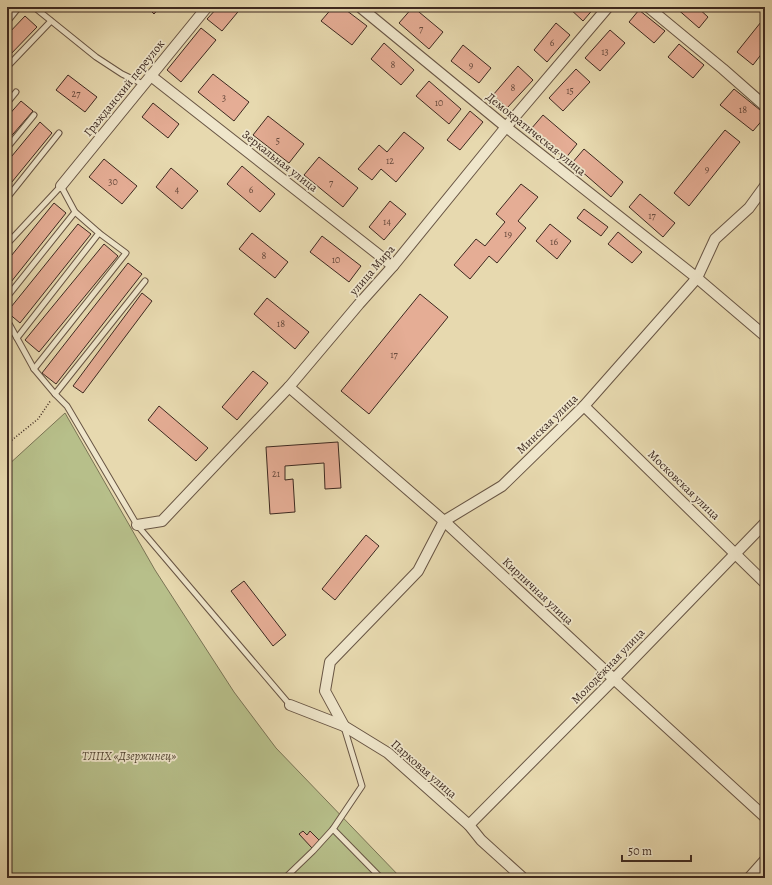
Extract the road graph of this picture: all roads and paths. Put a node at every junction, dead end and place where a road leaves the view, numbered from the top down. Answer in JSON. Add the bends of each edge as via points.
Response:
{"nodes":[{"id":1,"x":19,"y":7,"type":"edge"},
{"id":2,"x":34,"y":7,"type":"edge"},
{"id":3,"x":207,"y":7,"type":"edge"},
{"id":4,"x":360,"y":7,"type":"edge"},
{"id":5,"x":608,"y":7,"type":"edge"},
{"id":6,"x":648,"y":7,"type":"edge"},
{"id":7,"x":51,"y":21,"type":"junction"},
{"id":8,"x":7,"y":22,"type":"edge"},
{"id":9,"x":7,"y":67,"type":"edge"},
{"id":10,"x":151,"y":76,"type":"junction"},
{"id":11,"x":143,"y":84,"type":"junction"},
{"id":12,"x":16,"y":92,"type":"dead end"},
{"id":13,"x":7,"y":103,"type":"edge"},
{"id":14,"x":765,"y":106,"type":"edge"},
{"id":15,"x":34,"y":115,"type":"dead end"},
{"id":16,"x":506,"y":127,"type":"junction"},
{"id":17,"x":59,"y":133,"type":"dead end"},
{"id":18,"x":7,"y":148,"type":"edge"},
{"id":19,"x":61,"y":186,"type":"junction"},
{"id":20,"x":765,"y":186,"type":"edge"},
{"id":21,"x":7,"y":198,"type":"edge"},
{"id":22,"x":75,"y":212,"type":"junction"},
{"id":23,"x":99,"y":233,"type":"junction"},
{"id":24,"x":7,"y":244,"type":"edge"},
{"id":25,"x":393,"y":266,"type":"junction"},
{"id":26,"x":697,"y":278,"type":"junction"},
{"id":27,"x":145,"y":281,"type":"dead end"},
{"id":28,"x":7,"y":297,"type":"edge"},
{"id":29,"x":7,"y":320,"type":"edge"},
{"id":30,"x":765,"y":336,"type":"edge"},
{"id":31,"x":17,"y":338,"type":"junction"},
{"id":32,"x":34,"y":369,"type":"junction"},
{"id":33,"x":289,"y":386,"type":"junction"},
{"id":34,"x":55,"y":394,"type":"junction"},
{"id":35,"x":584,"y":406,"type":"junction"},
{"id":36,"x":7,"y":444,"type":"edge"},
{"id":37,"x":444,"y":520,"type":"junction"},
{"id":38,"x":765,"y":523,"type":"edge"},
{"id":39,"x":137,"y":525,"type":"junction"},
{"id":40,"x":735,"y":554,"type":"junction"},
{"id":41,"x":765,"y":582,"type":"edge"},
{"id":42,"x":614,"y":679,"type":"junction"},
{"id":43,"x":290,"y":705,"type":"joint"},
{"id":44,"x":344,"y":726,"type":"junction"},
{"id":45,"x":765,"y":817,"type":"edge"},
{"id":46,"x":469,"y":825,"type":"junction"},
{"id":47,"x":333,"y":829,"type":"junction"},
{"id":48,"x":765,"y":860,"type":"edge"},
{"id":49,"x":285,"y":878,"type":"edge"},
{"id":50,"x":381,"y":878,"type":"edge"},
{"id":51,"x":524,"y":878,"type":"edge"},
{"id":52,"x":749,"y":878,"type":"edge"}],
"edges":[{"from":1,"to":8,"type":"lane"},
{"from":2,"to":7,"type":"lane"},
{"from":3,"to":10,"type":"street","name":"Гражданский переулок"},
{"from":4,"to":16,"type":"street","name":"Демократическая улица"},
{"from":5,"to":16,"type":"street","name":"улица Мира"},
{"from":6,"to":14,"type":"street"},
{"from":7,"to":9,"type":"lane"},
{"from":7,"to":11,"type":"lane","via":[[96,58]]},
{"from":10,"to":11,"type":"street","name":"Гражданский переулок"},
{"from":10,"to":25,"type":"street","name":"Зеркальная улица"},
{"from":11,"to":19,"type":"street","name":"Гражданский переулок"},
{"from":12,"to":13,"type":"lane"},
{"from":15,"to":18,"type":"lane"},
{"from":16,"to":25,"type":"street","name":"улица Мира"},
{"from":16,"to":26,"type":"street","name":"Демократическая улица"},
{"from":17,"to":21,"type":"lane"},
{"from":19,"to":22,"type":"lane"},
{"from":19,"to":24,"type":"lane"},
{"from":20,"to":26,"type":"street","name":"Минская улица","via":[[749,208],[715,239]]},
{"from":22,"to":23,"type":"lane"},
{"from":22,"to":28,"type":"lane"},
{"from":23,"to":31,"type":"lane"},
{"from":23,"to":32,"type":"lane","via":[[126,253]]},
{"from":25,"to":33,"type":"street","name":"улица Мира"},
{"from":26,"to":30,"type":"street","name":"Демократическая улица"},
{"from":26,"to":35,"type":"street","name":"Минская улица"},
{"from":27,"to":34,"type":"lane"},
{"from":29,"to":31,"type":"lane"},
{"from":31,"to":32,"type":"lane"},
{"from":32,"to":34,"type":"lane"},
{"from":33,"to":37,"type":"street","name":"Кирпичная улица"},
{"from":33,"to":39,"type":"street","name":"улица Мира","via":[[162,521]]},
{"from":34,"to":36,"type":"path","via":[[38,419]]},
{"from":34,"to":39,"type":"lane","via":[[67,406]]},
{"from":35,"to":37,"type":"street","name":"Минская улица","via":[[502,486]]},
{"from":35,"to":40,"type":"street","name":"Московская улица"},
{"from":37,"to":42,"type":"street","name":"Кирпичная улица"},
{"from":37,"to":44,"type":"street","via":[[418,571],[330,662],[326,692]]},
{"from":38,"to":40,"type":"street","name":"Молодёжная улица"},
{"from":39,"to":43,"type":"lane"},
{"from":40,"to":41,"type":"street","name":"Московская улица"},
{"from":40,"to":42,"type":"street","name":"Молодёжная улица"},
{"from":42,"to":45,"type":"street","name":"Кирпичная улица"},
{"from":42,"to":46,"type":"street","name":"Молодёжная улица"},
{"from":43,"to":44,"type":"street","name":"Парковая улица"},
{"from":44,"to":46,"type":"street","name":"Парковая улица","via":[[388,753]]},
{"from":44,"to":47,"type":"lane","via":[[362,786]]},
{"from":46,"to":51,"type":"street","name":"Парковая улица","via":[[481,840]]},
{"from":47,"to":49,"type":"lane"},
{"from":47,"to":50,"type":"lane"},
{"from":48,"to":52,"type":"street"}]}
